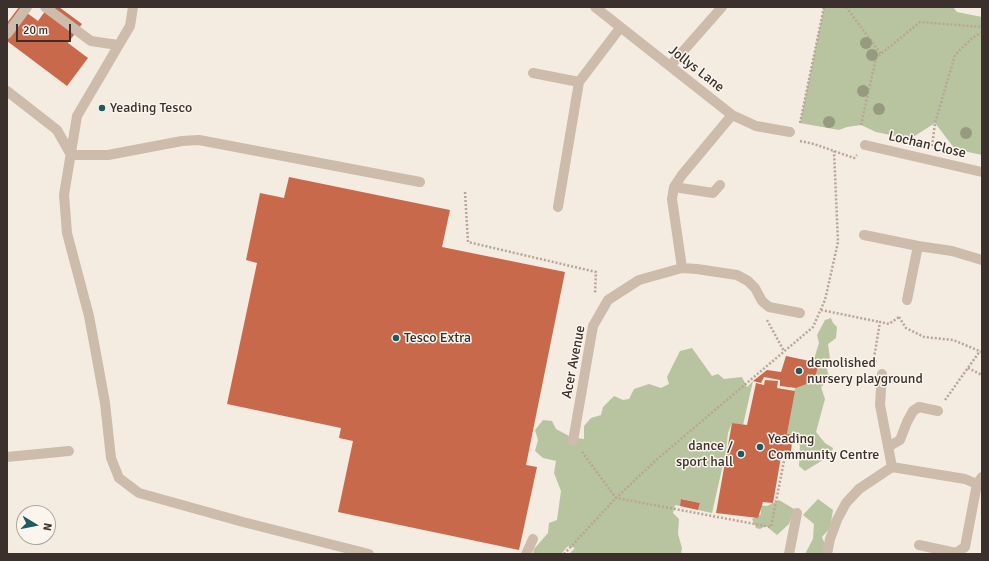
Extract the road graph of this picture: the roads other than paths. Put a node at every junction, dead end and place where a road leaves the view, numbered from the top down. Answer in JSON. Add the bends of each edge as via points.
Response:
{"nodes":[{"id":1,"x":27,"y":7,"type":"edge"},
{"id":2,"x":45,"y":7,"type":"edge"},
{"id":3,"x":133,"y":7,"type":"edge"},
{"id":4,"x":595,"y":7,"type":"edge"},
{"id":5,"x":722,"y":7,"type":"edge"},
{"id":6,"x":620,"y":28,"type":"junction"},
{"id":7,"x":7,"y":34,"type":"edge"},
{"id":8,"x":118,"y":45,"type":"junction"},
{"id":9,"x":670,"y":66,"type":"junction"},
{"id":10,"x":533,"y":73,"type":"dead end"},
{"id":11,"x":579,"y":82,"type":"junction"},
{"id":12,"x":7,"y":91,"type":"edge"},
{"id":13,"x":732,"y":115,"type":"junction"},
{"id":14,"x":790,"y":132,"type":"road end"},
{"id":15,"x":865,"y":145,"type":"road end"},
{"id":16,"x":71,"y":156,"type":"junction"},
{"id":17,"x":982,"y":172,"type":"edge"},
{"id":18,"x":420,"y":182,"type":"dead end"},
{"id":19,"x":720,"y":185,"type":"dead end"},
{"id":20,"x":674,"y":187,"type":"junction"},
{"id":21,"x":558,"y":207,"type":"dead end"},
{"id":22,"x":864,"y":235,"type":"dead end"},
{"id":23,"x":918,"y":246,"type":"junction"},
{"id":24,"x":982,"y":260,"type":"edge"},
{"id":25,"x":682,"y":268,"type":"junction"},
{"id":26,"x":907,"y":300,"type":"road end"},
{"id":27,"x":800,"y":313,"type":"dead end"},
{"id":28,"x":882,"y":374,"type":"road end"},
{"id":29,"x":938,"y":411,"type":"road end"},
{"id":30,"x":573,"y":441,"type":"road end"},
{"id":31,"x":888,"y":447,"type":"junction"},
{"id":32,"x":69,"y":451,"type":"dead end"},
{"id":33,"x":7,"y":457,"type":"edge"},
{"id":34,"x":892,"y":467,"type":"junction"},
{"id":35,"x":980,"y":481,"type":"edge"},
{"id":36,"x":797,"y":513,"type":"dead end"},
{"id":37,"x":533,"y":539,"type":"dead end"},
{"id":38,"x":919,"y":545,"type":"dead end"},
{"id":39,"x":369,"y":554,"type":"edge"},
{"id":40,"x":526,"y":554,"type":"edge"},
{"id":41,"x":789,"y":554,"type":"edge"},
{"id":42,"x":827,"y":554,"type":"edge"}],
"edges":[{"from":1,"to":7,"type":"street"},
{"from":2,"to":8,"type":"street","via":[[90,41]]},
{"from":3,"to":8,"type":"street","via":[[130,26]]},
{"from":4,"to":6,"type":"street","name":"Jollys Lane"},
{"from":5,"to":9,"type":"street"},
{"from":6,"to":9,"type":"street","name":"Jollys Lane"},
{"from":6,"to":11,"type":"street"},
{"from":8,"to":16,"type":"street","via":[[77,116]]},
{"from":9,"to":13,"type":"street","name":"Jollys Lane"},
{"from":10,"to":11,"type":"street"},
{"from":11,"to":21,"type":"street"},
{"from":12,"to":16,"type":"street","via":[[57,130]]},
{"from":13,"to":14,"type":"street","name":"Jollys Lane","via":[[756,126]]},
{"from":13,"to":20,"type":"street"},
{"from":15,"to":17,"type":"street","name":"Lochan Close"},
{"from":16,"to":18,"type":"street","via":[[108,155],[198,140]]},
{"from":16,"to":39,"type":"street","via":[[64,195],[67,233],[96,352],[111,458],[120,478],[139,494]]},
{"from":19,"to":20,"type":"street","via":[[713,193]]},
{"from":20,"to":25,"type":"street","via":[[672,199]]},
{"from":22,"to":23,"type":"street"},
{"from":23,"to":24,"type":"street","via":[[952,251]]},
{"from":23,"to":26,"type":"street"},
{"from":25,"to":27,"type":"street","name":"Acer Avenue","via":[[737,275],[748,281],[769,307]]},
{"from":25,"to":30,"type":"street","name":"Acer Avenue","via":[[639,280],[608,300],[593,326]]},
{"from":28,"to":31,"type":"street","via":[[880,405]]},
{"from":29,"to":31,"type":"street","via":[[919,407],[913,411],[900,440]]},
{"from":31,"to":34,"type":"street"},
{"from":32,"to":33,"type":"street"},
{"from":34,"to":35,"type":"street"},
{"from":34,"to":42,"type":"street","via":[[859,490],[846,503],[837,520]]},
{"from":35,"to":38,"type":"street","via":[[965,548],[956,553]]},
{"from":36,"to":41,"type":"street"},
{"from":37,"to":40,"type":"street"}]}
